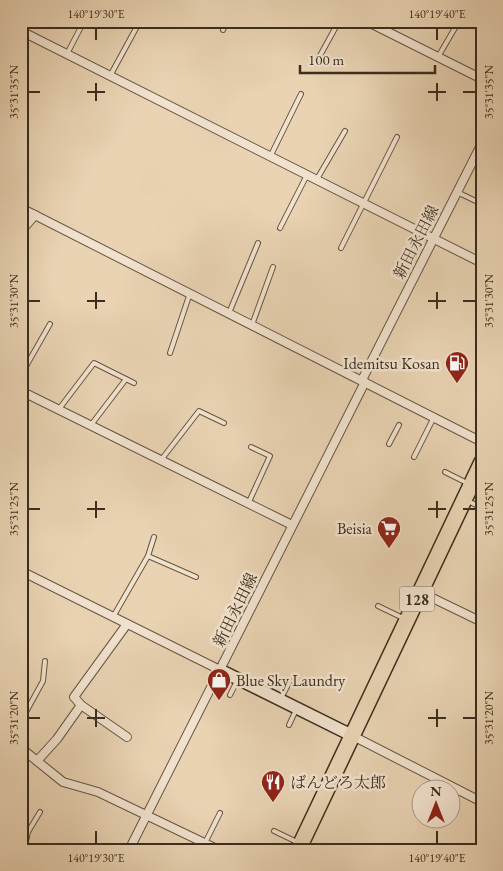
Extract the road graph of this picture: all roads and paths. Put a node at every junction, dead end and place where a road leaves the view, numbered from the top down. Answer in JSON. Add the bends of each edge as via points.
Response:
{"nodes":[{"id":1,"x":84,"y":21,"type":"edge"},
{"id":2,"x":140,"y":21,"type":"edge"},
{"id":3,"x":227,"y":21,"type":"edge"},
{"id":4,"x":339,"y":21,"type":"edge"},
{"id":5,"x":366,"y":21,"type":"edge"},
{"id":6,"x":459,"y":21,"type":"edge"},
{"id":7,"x":223,"y":30,"type":"dead end"},
{"id":8,"x":21,"y":31,"type":"edge"},
{"id":9,"x":67,"y":54,"type":"junction"},
{"id":10,"x":438,"y":57,"type":"junction"},
{"id":11,"x":316,"y":63,"type":"dead end"},
{"id":12,"x":110,"y":76,"type":"junction"},
{"id":13,"x":482,"y":79,"type":"edge"},
{"id":14,"x":301,"y":94,"type":"dead end"},
{"id":15,"x":345,"y":131,"type":"dead end"},
{"id":16,"x":397,"y":136,"type":"dead end"},
{"id":17,"x":482,"y":144,"type":"edge"},
{"id":18,"x":270,"y":156,"type":"junction"},
{"id":19,"x":306,"y":175,"type":"junction"},
{"id":20,"x":317,"y":180,"type":"junction"},
{"id":21,"x":457,"y":192,"type":"junction"},
{"id":22,"x":363,"y":203,"type":"junction"},
{"id":23,"x":482,"y":204,"type":"edge"},
{"id":24,"x":21,"y":208,"type":"edge"},
{"id":25,"x":35,"y":215,"type":"junction"},
{"id":26,"x":280,"y":228,"type":"dead end"},
{"id":27,"x":21,"y":232,"type":"edge"},
{"id":28,"x":433,"y":239,"type":"junction"},
{"id":29,"x":258,"y":243,"type":"dead end"},
{"id":30,"x":340,"y":248,"type":"dead end"},
{"id":31,"x":482,"y":263,"type":"edge"},
{"id":32,"x":273,"y":267,"type":"dead end"},
{"id":33,"x":190,"y":294,"type":"junction"},
{"id":34,"x":230,"y":314,"type":"junction"},
{"id":35,"x":50,"y":324,"type":"dead end"},
{"id":36,"x":252,"y":325,"type":"junction"},
{"id":37,"x":170,"y":353,"type":"dead end"},
{"id":38,"x":21,"y":375,"type":"edge"},
{"id":39,"x":126,"y":379,"type":"junction"},
{"id":40,"x":363,"y":381,"type":"junction"},
{"id":41,"x":134,"y":383,"type":"dead end"},
{"id":42,"x":21,"y":391,"type":"edge"},
{"id":43,"x":59,"y":410,"type":"junction"},
{"id":44,"x":434,"y":418,"type":"junction"},
{"id":45,"x":224,"y":423,"type":"dead end"},
{"id":46,"x":91,"y":425,"type":"junction"},
{"id":47,"x":398,"y":425,"type":"dead end"},
{"id":48,"x":482,"y":442,"type":"edge"},
{"id":49,"x":389,"y":444,"type":"dead end"},
{"id":50,"x":251,"y":447,"type":"dead end"},
{"id":51,"x":414,"y":457,"type":"dead end"},
{"id":52,"x":161,"y":460,"type":"junction"},
{"id":53,"x":481,"y":465,"type":"edge"},
{"id":54,"x":446,"y":472,"type":"dead end"},
{"id":55,"x":471,"y":485,"type":"junction"},
{"id":56,"x":464,"y":499,"type":"junction"},
{"id":57,"x":248,"y":504,"type":"junction"},
{"id":58,"x":482,"y":508,"type":"edge"},
{"id":59,"x":292,"y":525,"type":"junction"},
{"id":60,"x":154,"y":537,"type":"dead end"},
{"id":61,"x":148,"y":556,"type":"junction"},
{"id":62,"x":24,"y":573,"type":"edge"},
{"id":63,"x":196,"y":577,"type":"dead end"},
{"id":64,"x":21,"y":584,"type":"edge"},
{"id":65,"x":420,"y":592,"type":"junction"},
{"id":66,"x":378,"y":606,"type":"dead end"},
{"id":67,"x":113,"y":617,"type":"junction"},
{"id":68,"x":407,"y":620,"type":"junction"},
{"id":69,"x":482,"y":622,"type":"edge"},
{"id":70,"x":127,"y":624,"type":"junction"},
{"id":71,"x":45,"y":661,"type":"dead end"},
{"id":72,"x":220,"y":670,"type":"junction"},
{"id":73,"x":238,"y":679,"type":"junction"},
{"id":74,"x":290,"y":681,"type":"dead end"},
{"id":75,"x":230,"y":695,"type":"dead end"},
{"id":76,"x":280,"y":700,"type":"junction"},
{"id":77,"x":81,"y":705,"type":"junction"},
{"id":78,"x":297,"y":708,"type":"junction"},
{"id":79,"x":21,"y":721,"type":"edge"},
{"id":80,"x":289,"y":725,"type":"dead end"},
{"id":81,"x":352,"y":735,"type":"junction"},
{"id":82,"x":127,"y":737,"type":"dead end"},
{"id":83,"x":21,"y":748,"type":"edge"},
{"id":84,"x":37,"y":761,"type":"junction"},
{"id":85,"x":482,"y":802,"type":"edge"},
{"id":86,"x":40,"y":812,"type":"dead end"},
{"id":87,"x":220,"y":813,"type":"dead end"},
{"id":88,"x":146,"y":815,"type":"junction"},
{"id":89,"x":274,"y":831,"type":"dead end"},
{"id":90,"x":205,"y":843,"type":"junction"},
{"id":91,"x":300,"y":847,"type":"edge"},
{"id":92,"x":22,"y":850,"type":"edge"},
{"id":93,"x":129,"y":850,"type":"edge"},
{"id":94,"x":218,"y":850,"type":"edge"}],
"edges":[{"from":1,"to":9,"type":"lane"},
{"from":2,"to":12,"type":"lane"},
{"from":3,"to":7,"type":"lane"},
{"from":4,"to":11,"type":"lane"},
{"from":5,"to":10,"type":"street"},
{"from":6,"to":10,"type":"lane"},
{"from":8,"to":9,"type":"street"},
{"from":9,"to":12,"type":"street"},
{"from":10,"to":13,"type":"street"},
{"from":12,"to":18,"type":"street"},
{"from":14,"to":18,"type":"lane"},
{"from":15,"to":20,"type":"lane"},
{"from":16,"to":22,"type":"lane"},
{"from":17,"to":21,"type":"street","name":"新田永田線"},
{"from":18,"to":19,"type":"street"},
{"from":19,"to":20,"type":"street"},
{"from":19,"to":26,"type":"lane"},
{"from":20,"to":22,"type":"street"},
{"from":21,"to":23,"type":"lane"},
{"from":21,"to":28,"type":"street","name":"新田永田線"},
{"from":22,"to":28,"type":"street"},
{"from":22,"to":30,"type":"lane"},
{"from":24,"to":25,"type":"street"},
{"from":25,"to":27,"type":"street"},
{"from":25,"to":33,"type":"street"},
{"from":28,"to":31,"type":"street"},
{"from":28,"to":40,"type":"street","name":"新田永田線"},
{"from":29,"to":34,"type":"lane"},
{"from":32,"to":36,"type":"lane"},
{"from":33,"to":34,"type":"street"},
{"from":33,"to":37,"type":"lane"},
{"from":34,"to":36,"type":"street"},
{"from":35,"to":38,"type":"lane"},
{"from":36,"to":40,"type":"street"},
{"from":39,"to":41,"type":"lane"},
{"from":39,"to":43,"type":"lane","via":[[94,363]]},
{"from":39,"to":46,"type":"lane"},
{"from":40,"to":44,"type":"street"},
{"from":40,"to":59,"type":"street","name":"新田永田線"},
{"from":42,"to":43,"type":"street"},
{"from":43,"to":46,"type":"street"},
{"from":44,"to":48,"type":"street"},
{"from":44,"to":51,"type":"lane"},
{"from":45,"to":52,"type":"lane","via":[[199,411]]},
{"from":46,"to":52,"type":"street"},
{"from":47,"to":49,"type":"lane"},
{"from":50,"to":57,"type":"lane","via":[[270,456]]},
{"from":52,"to":57,"type":"street"},
{"from":53,"to":55,"type":"highway","number":"128"},
{"from":54,"to":55,"type":"lane"},
{"from":55,"to":56,"type":"highway","number":"128"},
{"from":56,"to":58,"type":"lane"},
{"from":56,"to":65,"type":"highway","number":"128"},
{"from":57,"to":59,"type":"street"},
{"from":59,"to":72,"type":"street","name":"新田永田線"},
{"from":60,"to":61,"type":"lane"},
{"from":61,"to":63,"type":"lane"},
{"from":61,"to":67,"type":"lane"},
{"from":62,"to":64,"type":"lane"},
{"from":62,"to":67,"type":"street"},
{"from":65,"to":68,"type":"highway","number":"128"},
{"from":65,"to":69,"type":"street"},
{"from":66,"to":68,"type":"lane"},
{"from":67,"to":70,"type":"street"},
{"from":68,"to":81,"type":"highway","number":"128"},
{"from":70,"to":72,"type":"street"},
{"from":70,"to":77,"type":"street","via":[[74,697]]},
{"from":71,"to":79,"type":"lane","via":[[43,681]]},
{"from":72,"to":73,"type":"street"},
{"from":72,"to":88,"type":"street","name":"新田永田線"},
{"from":73,"to":75,"type":"lane"},
{"from":73,"to":76,"type":"street"},
{"from":74,"to":76,"type":"lane"},
{"from":76,"to":78,"type":"street"},
{"from":77,"to":82,"type":"street"},
{"from":77,"to":84,"type":"street"},
{"from":78,"to":80,"type":"lane"},
{"from":78,"to":81,"type":"street"},
{"from":81,"to":85,"type":"street"},
{"from":81,"to":91,"type":"highway","number":"128"},
{"from":83,"to":84,"type":"street"},
{"from":84,"to":88,"type":"street","via":[[63,782],[98,792]]},
{"from":86,"to":92,"type":"lane"},
{"from":87,"to":90,"type":"lane"},
{"from":88,"to":90,"type":"street"},
{"from":88,"to":93,"type":"street","name":"新田永田線"},
{"from":89,"to":91,"type":"lane"},
{"from":90,"to":94,"type":"street"}]}
